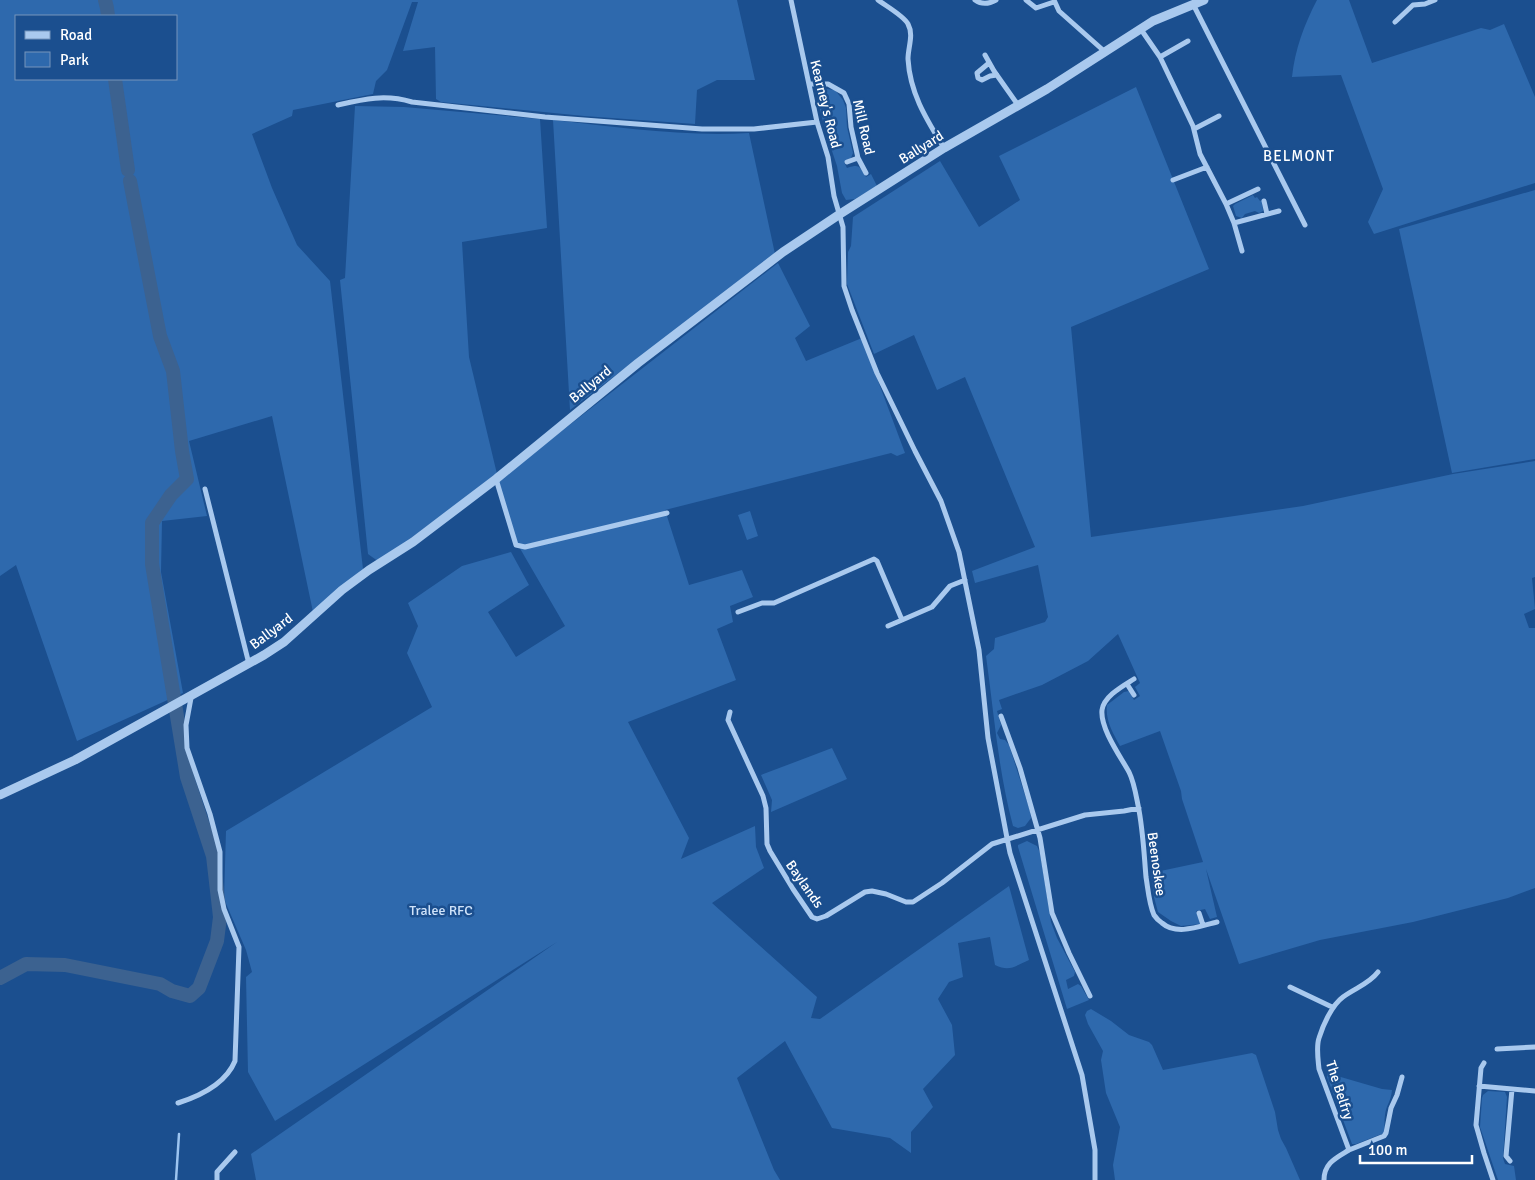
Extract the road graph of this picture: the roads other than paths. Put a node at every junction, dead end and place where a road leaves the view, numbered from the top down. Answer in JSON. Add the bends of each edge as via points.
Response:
{"nodes":[{"id":1,"x":790,"y":0,"type":"edge"},
{"id":2,"x":878,"y":0,"type":"edge"},
{"id":3,"x":975,"y":0,"type":"edge"},
{"id":4,"x":996,"y":0,"type":"edge"},
{"id":5,"x":1026,"y":0,"type":"edge"},
{"id":6,"x":1435,"y":0,"type":"edge"},
{"id":7,"x":1054,"y":1,"type":"edge"},
{"id":8,"x":1199,"y":1,"type":"edge"},
{"id":9,"x":1395,"y":22,"type":"dead end"},
{"id":10,"x":1140,"y":28,"type":"junction"},
{"id":11,"x":1188,"y":41,"type":"dead end"},
{"id":12,"x":1104,"y":51,"type":"junction"},
{"id":13,"x":985,"y":55,"type":"dead end"},
{"id":14,"x":1160,"y":57,"type":"junction"},
{"id":15,"x":989,"y":63,"type":"junction"},
{"id":16,"x":997,"y":75,"type":"junction"},
{"id":17,"x":809,"y":84,"type":"junction"},
{"id":18,"x":338,"y":104,"type":"dead end"},
{"id":19,"x":1018,"y":105,"type":"junction"},
{"id":20,"x":1219,"y":116,"type":"dead end"},
{"id":21,"x":817,"y":122,"type":"junction"},
{"id":22,"x":1194,"y":129,"type":"junction"},
{"id":23,"x":944,"y":148,"type":"junction"},
{"id":24,"x":858,"y":158,"type":"junction"},
{"id":25,"x":847,"y":162,"type":"dead end"},
{"id":26,"x":1206,"y":166,"type":"junction"},
{"id":27,"x":866,"y":173,"type":"dead end"},
{"id":28,"x":1173,"y":180,"type":"dead end"},
{"id":29,"x":1258,"y":189,"type":"dead end"},
{"id":30,"x":1264,"y":201,"type":"dead end"},
{"id":31,"x":1226,"y":204,"type":"junction"},
{"id":32,"x":1279,"y":211,"type":"dead end"},
{"id":33,"x":840,"y":214,"type":"junction"},
{"id":34,"x":1267,"y":214,"type":"junction"},
{"id":35,"x":1234,"y":223,"type":"junction"},
{"id":36,"x":1305,"y":225,"type":"dead end"},
{"id":37,"x":1242,"y":251,"type":"dead end"},
{"id":38,"x":496,"y":479,"type":"junction"},
{"id":39,"x":205,"y":489,"type":"dead end"},
{"id":40,"x":667,"y":513,"type":"dead end"},
{"id":41,"x":965,"y":580,"type":"junction"},
{"id":42,"x":738,"y":612,"type":"dead end"},
{"id":43,"x":902,"y":620,"type":"junction"},
{"id":44,"x":888,"y":626,"type":"dead end"},
{"id":45,"x":249,"y":664,"type":"junction"},
{"id":46,"x":1134,"y":678,"type":"dead end"},
{"id":47,"x":1127,"y":684,"type":"junction"},
{"id":48,"x":1134,"y":695,"type":"dead end"},
{"id":49,"x":186,"y":697,"type":"junction"},
{"id":50,"x":730,"y":712,"type":"dead end"},
{"id":51,"x":1002,"y":716,"type":"dead end"},
{"id":52,"x":0,"y":795,"type":"edge"},
{"id":53,"x":1139,"y":808,"type":"junction"},
{"id":54,"x":1038,"y":830,"type":"junction"},
{"id":55,"x":1007,"y":838,"type":"junction"},
{"id":56,"x":1200,"y":913,"type":"dead end"},
{"id":57,"x":1217,"y":922,"type":"dead end"},
{"id":58,"x":1203,"y":926,"type":"junction"},
{"id":59,"x":1378,"y":972,"type":"dead end"},
{"id":60,"x":1290,"y":987,"type":"dead end"},
{"id":61,"x":1090,"y":996,"type":"dead end"},
{"id":62,"x":1332,"y":1007,"type":"junction"},
{"id":63,"x":1535,"y":1047,"type":"edge"},
{"id":64,"x":1497,"y":1049,"type":"dead end"},
{"id":65,"x":1484,"y":1063,"type":"dead end"},
{"id":66,"x":1402,"y":1077,"type":"dead end"},
{"id":67,"x":1479,"y":1086,"type":"junction"},
{"id":68,"x":1512,"y":1089,"type":"junction"},
{"id":69,"x":1535,"y":1091,"type":"edge"},
{"id":70,"x":178,"y":1103,"type":"dead end"},
{"id":71,"x":1349,"y":1150,"type":"junction"},
{"id":72,"x":235,"y":1152,"type":"dead end"},
{"id":73,"x":1510,"y":1161,"type":"dead end"},
{"id":74,"x":217,"y":1180,"type":"edge"},
{"id":75,"x":1095,"y":1180,"type":"edge"},
{"id":76,"x":1324,"y":1180,"type":"edge"},
{"id":77,"x":1493,"y":1180,"type":"edge"}],
"edges":[{"from":1,"to":17,"type":"street","name":"Kearney's Road"},
{"from":2,"to":23,"type":"street","via":[[910,26],[908,58],[912,81],[919,105]]},
{"from":3,"to":4,"type":"street","via":[[990,4]]},
{"from":5,"to":7,"type":"street","via":[[1036,8]]},
{"from":6,"to":9,"type":"street","via":[[1413,5]]},
{"from":7,"to":12,"type":"street","via":[[1060,11]]},
{"from":8,"to":10,"type":"street","name":"Ballyard"},
{"from":8,"to":36,"type":"street"},
{"from":10,"to":12,"type":"street","name":"Ballyard"},
{"from":10,"to":14,"type":"street"},
{"from":11,"to":14,"type":"street"},
{"from":12,"to":19,"type":"street","name":"Ballyard"},
{"from":13,"to":15,"type":"street"},
{"from":14,"to":22,"type":"street"},
{"from":15,"to":16,"type":"street"},
{"from":15,"to":16,"type":"street","via":[[979,70],[978,78],[982,80]]},
{"from":16,"to":19,"type":"street"},
{"from":17,"to":21,"type":"street","name":"Kearney's Road"},
{"from":17,"to":24,"type":"street","name":"Mill Road","via":[[828,84],[844,93],[849,104]]},
{"from":18,"to":21,"type":"street","via":[[374,97],[393,98],[545,117],[702,129],[754,129]]},
{"from":19,"to":23,"type":"street","name":"Ballyard"},
{"from":20,"to":22,"type":"street"},
{"from":21,"to":33,"type":"street","name":"Kearney's Road"},
{"from":22,"to":26,"type":"street"},
{"from":23,"to":33,"type":"street","name":"Ballyard"},
{"from":24,"to":25,"type":"street"},
{"from":24,"to":27,"type":"street","name":"Mill Road"},
{"from":26,"to":28,"type":"street"},
{"from":26,"to":31,"type":"street"},
{"from":29,"to":31,"type":"street"},
{"from":30,"to":34,"type":"street"},
{"from":31,"to":35,"type":"street"},
{"from":32,"to":34,"type":"street"},
{"from":33,"to":38,"type":"street","name":"Ballyard","via":[[783,252],[638,363]]},
{"from":33,"to":41,"type":"street","name":"Kearney's Road","via":[[844,286],[852,310],[877,373],[941,501]]},
{"from":34,"to":35,"type":"street"},
{"from":35,"to":37,"type":"street"},
{"from":38,"to":40,"type":"street","via":[[516,545],[525,547]]},
{"from":38,"to":45,"type":"street","name":"Ballyard","via":[[413,542],[342,590],[284,642]]},
{"from":39,"to":45,"type":"street"},
{"from":41,"to":43,"type":"street","via":[[950,586],[932,607]]},
{"from":41,"to":55,"type":"street","name":"Kearney's Road","via":[[979,650],[988,738]]},
{"from":42,"to":43,"type":"street","via":[[762,603],[774,603],[874,559],[878,561]]},
{"from":43,"to":44,"type":"street"},
{"from":45,"to":49,"type":"street","name":"Ballyard"},
{"from":46,"to":47,"type":"street","name":"Beenoskee"},
{"from":47,"to":48,"type":"street"},
{"from":47,"to":53,"type":"street","name":"Beenoskee","via":[[1103,703],[1102,712],[1103,721],[1130,774]]},
{"from":49,"to":52,"type":"street","name":"Ballyard","via":[[75,760]]},
{"from":49,"to":70,"type":"street","via":[[191,698],[186,725],[188,748],[220,852],[220,890],[239,947],[232,1070],[195,1097]]},
{"from":50,"to":55,"type":"street","name":"Baylands","via":[[728,720],[763,796],[767,844],[793,889],[816,919],[865,892],[912,902],[992,844]]},
{"from":51,"to":54,"type":"street"},
{"from":53,"to":54,"type":"street","via":[[1085,815]]},
{"from":53,"to":58,"type":"street","name":"Beenoskee","via":[[1148,893],[1154,916],[1163,925],[1177,930]]},
{"from":54,"to":55,"type":"street"},
{"from":54,"to":61,"type":"street","via":[[1052,913]]},
{"from":55,"to":75,"type":"street","name":"Kearney's Road","via":[[1082,1075],[1094,1150]]},
{"from":56,"to":58,"type":"street"},
{"from":57,"to":58,"type":"street","name":"Beenoskee"},
{"from":59,"to":62,"type":"street","name":"The Belfry"},
{"from":60,"to":62,"type":"street"},
{"from":62,"to":71,"type":"street","name":"The Belfry","via":[[1319,1038],[1318,1064]]},
{"from":63,"to":64,"type":"street"},
{"from":65,"to":67,"type":"street"},
{"from":66,"to":71,"type":"street","via":[[1384,1136]]},
{"from":67,"to":68,"type":"street"},
{"from":67,"to":77,"type":"street","via":[[1476,1125]]},
{"from":68,"to":69,"type":"street"},
{"from":68,"to":73,"type":"street","via":[[1506,1156]]},
{"from":71,"to":76,"type":"street","via":[[1327,1166]]},
{"from":72,"to":74,"type":"street","via":[[217,1172]]}]}
